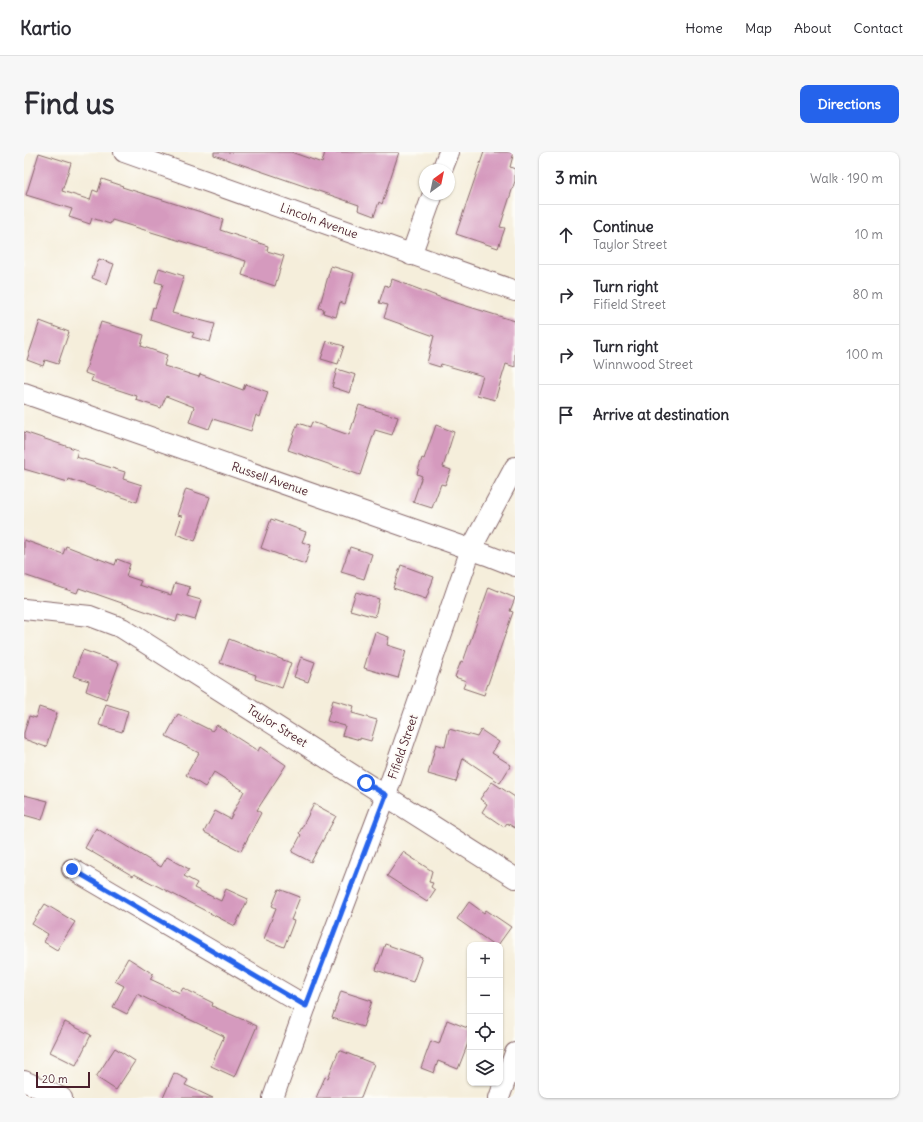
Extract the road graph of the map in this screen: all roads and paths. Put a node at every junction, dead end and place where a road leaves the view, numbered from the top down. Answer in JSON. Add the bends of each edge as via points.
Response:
{"nodes":[{"id":1,"x":124,"y":152,"type":"edge"},
{"id":2,"x":449,"y":152,"type":"edge"},
{"id":3,"x":444,"y":164,"type":"edge"},
{"id":4,"x":432,"y":200,"type":"edge"},
{"id":5,"x":411,"y":255,"type":"junction"},
{"id":6,"x":515,"y":291,"type":"edge"},
{"id":7,"x":24,"y":393,"type":"edge"},
{"id":8,"x":515,"y":467,"type":"edge"},
{"id":9,"x":471,"y":549,"type":"junction"},
{"id":10,"x":515,"y":566,"type":"edge"},
{"id":11,"x":24,"y":609,"type":"edge"},
{"id":12,"x":386,"y":795,"type":"junction"},
{"id":13,"x":72,"y":869,"type":"dead end"},
{"id":14,"x":515,"y":878,"type":"edge"},
{"id":15,"x":306,"y":1006,"type":"junction"},
{"id":16,"x":515,"y":1053,"type":"edge"},
{"id":17,"x":24,"y":1081,"type":"edge"},
{"id":18,"x":505,"y":1095,"type":"edge"},
{"id":19,"x":62,"y":1098,"type":"edge"},
{"id":20,"x":273,"y":1098,"type":"edge"}],
"edges":[{"from":1,"to":5,"type":"street","name":"Lincoln Avenue"},
{"from":2,"to":3,"type":"street"},
{"from":4,"to":5,"type":"street"},
{"from":5,"to":6,"type":"street","name":"Lincoln Avenue"},
{"from":7,"to":9,"type":"street","name":"Russell Avenue"},
{"from":8,"to":9,"type":"street","name":"Fifield Street"},
{"from":9,"to":10,"type":"street","name":"Russell Avenue"},
{"from":9,"to":12,"type":"street","name":"Fifield Street"},
{"from":11,"to":12,"type":"street","name":"Taylor Street","via":[[90,616],[122,628]]},
{"from":12,"to":14,"type":"street","name":"Taylor Street"},
{"from":12,"to":15,"type":"street","name":"Fifield Street"},
{"from":13,"to":15,"type":"street"},
{"from":15,"to":20,"type":"street","name":"Fifield Street"},
{"from":16,"to":18,"type":"street"},
{"from":17,"to":19,"type":"street"}]}
